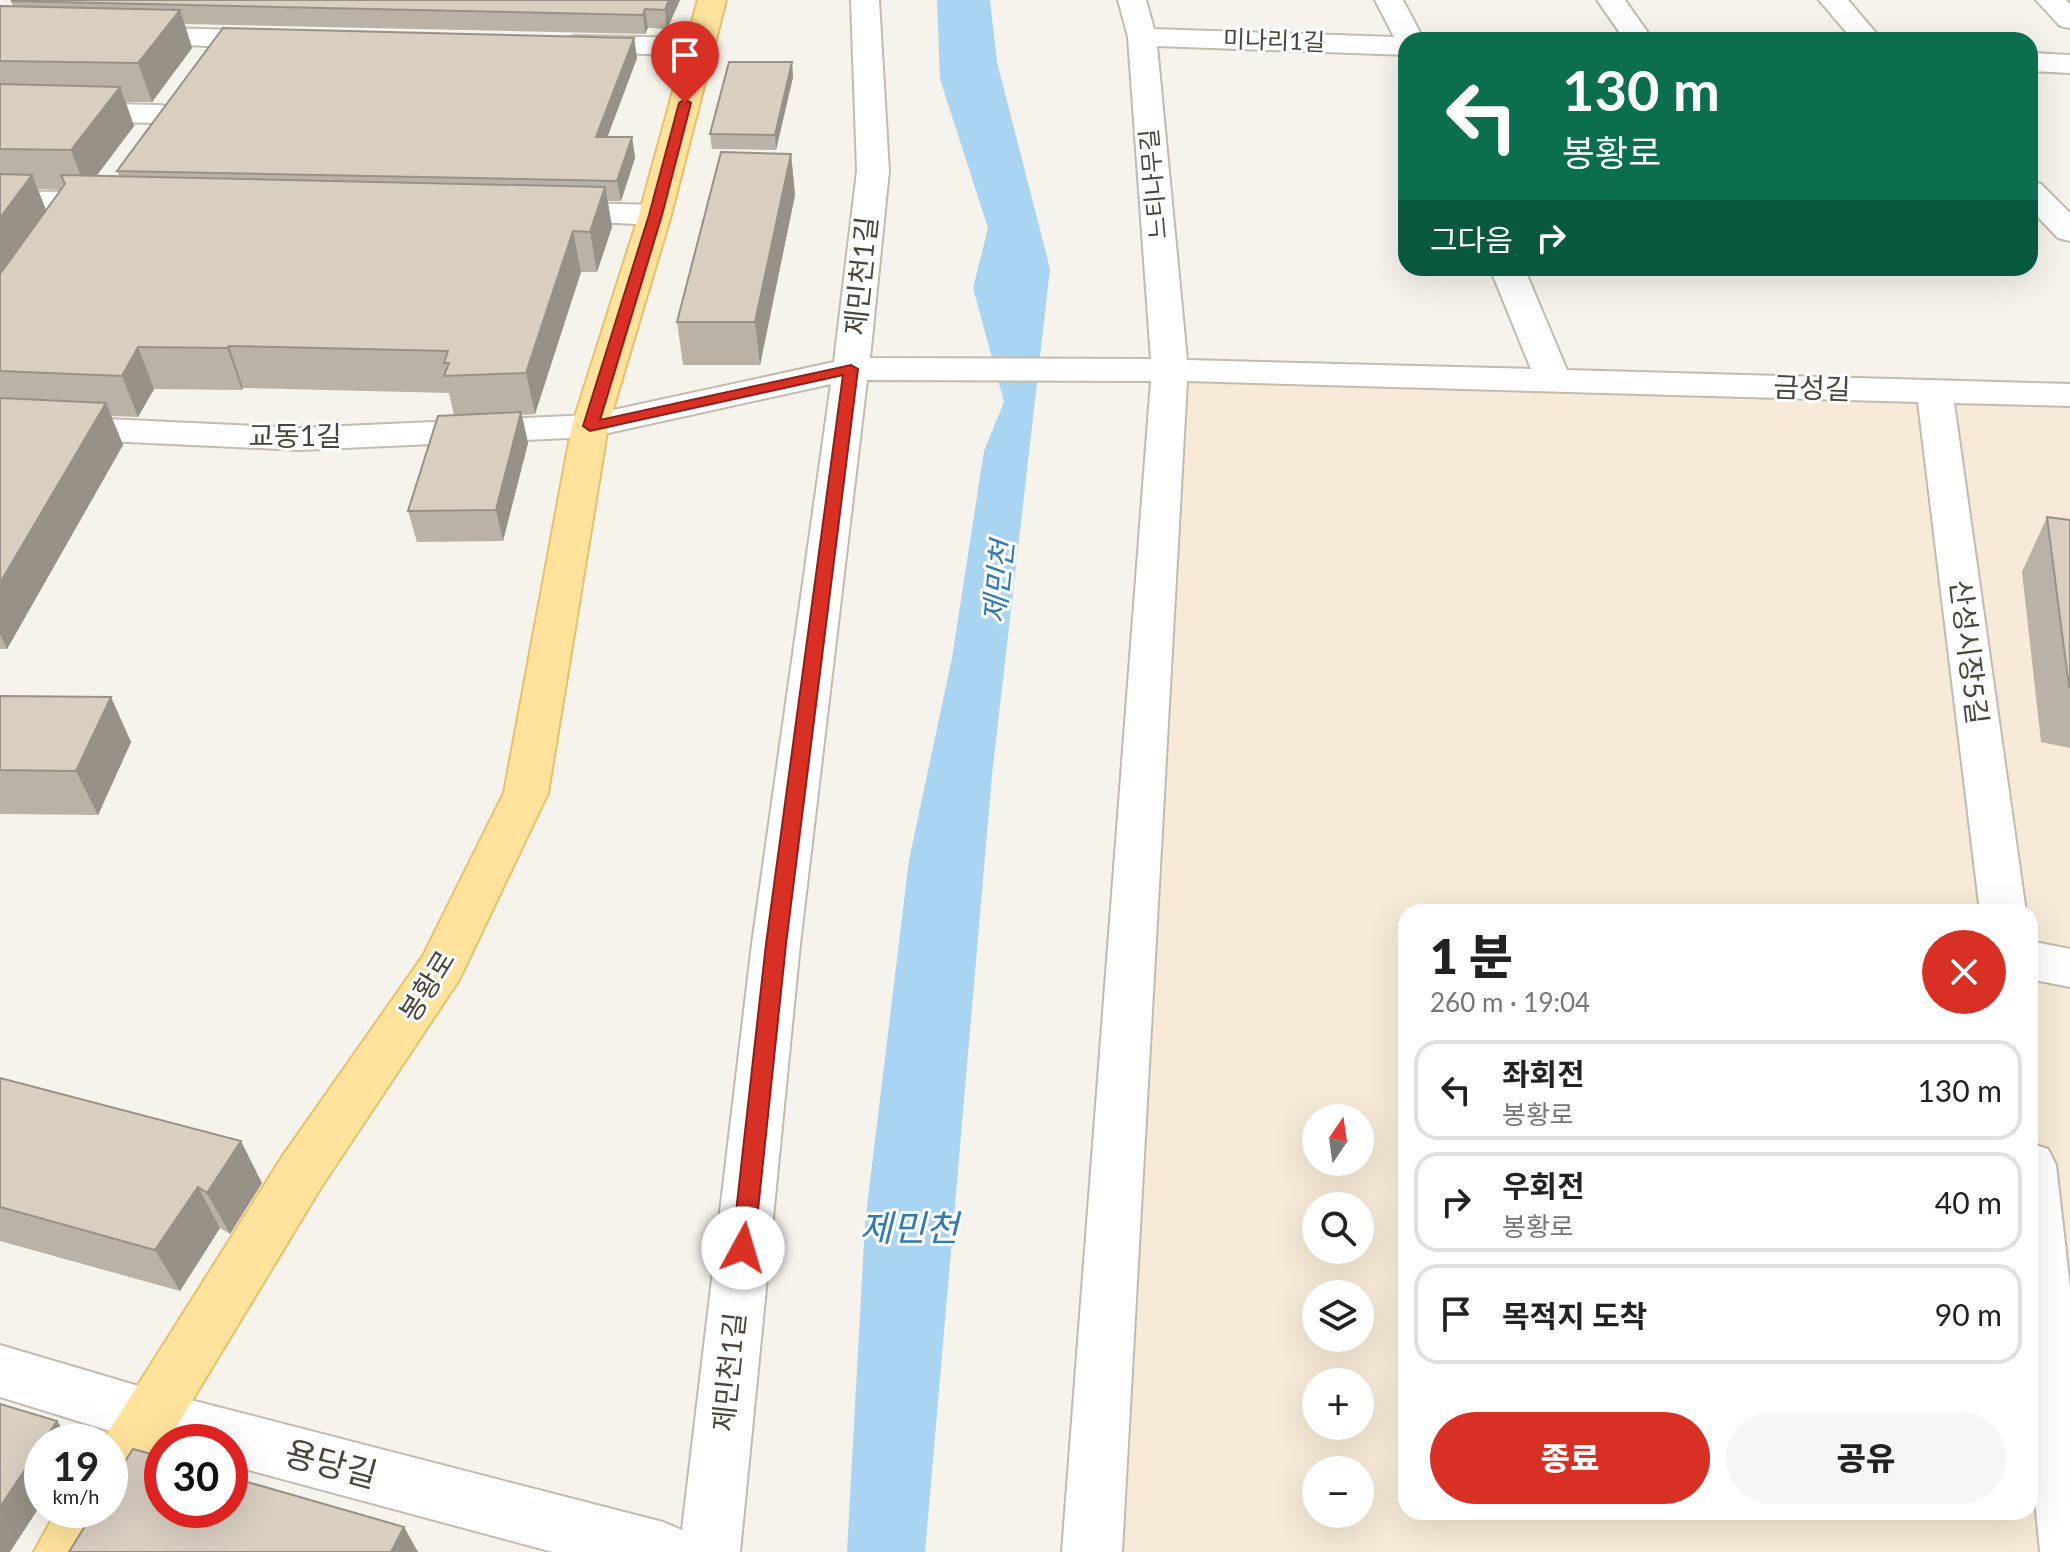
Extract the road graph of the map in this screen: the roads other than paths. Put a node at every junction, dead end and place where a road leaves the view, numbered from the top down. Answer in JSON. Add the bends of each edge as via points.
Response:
{"nodes":[{"id":1,"x":712,"y":0,"type":"edge"},
{"id":2,"x":865,"y":0,"type":"edge"},
{"id":3,"x":1132,"y":0,"type":"edge"},
{"id":4,"x":1389,"y":0,"type":"edge"},
{"id":5,"x":1611,"y":0,"type":"edge"},
{"id":6,"x":1833,"y":0,"type":"edge"},
{"id":7,"x":2050,"y":0,"type":"edge"},
{"id":8,"x":2070,"y":20,"type":"edge"},
{"id":9,"x":1406,"y":32,"type":"edge"},
{"id":10,"x":1633,"y":32,"type":"edge"},
{"id":11,"x":1861,"y":32,"type":"edge"},
{"id":12,"x":109,"y":36,"type":"edge"},
{"id":13,"x":1142,"y":37,"type":"junction"},
{"id":14,"x":217,"y":39,"type":"junction"},
{"id":15,"x":295,"y":40,"type":"edge"},
{"id":16,"x":544,"y":44,"type":"edge"},
{"id":17,"x":1398,"y":46,"type":"edge"},
{"id":18,"x":700,"y":47,"type":"junction"},
{"id":19,"x":2038,"y":62,"type":"edge"},
{"id":20,"x":199,"y":64,"type":"edge"},
{"id":21,"x":2070,"y":64,"type":"edge"},
{"id":22,"x":180,"y":89,"type":"edge"},
{"id":23,"x":0,"y":111,"type":"edge"},
{"id":24,"x":161,"y":114,"type":"junction"},
{"id":25,"x":143,"y":139,"type":"edge"},
{"id":26,"x":2038,"y":199,"type":"edge"},
{"id":27,"x":0,"y":201,"type":"edge"},
{"id":28,"x":144,"y":204,"type":"edge"},
{"id":29,"x":527,"y":212,"type":"edge"},
{"id":30,"x":655,"y":215,"type":"junction"},
{"id":31,"x":2070,"y":231,"type":"edge"},
{"id":32,"x":1510,"y":276,"type":"edge"},
{"id":33,"x":851,"y":369,"type":"junction"},
{"id":34,"x":1170,"y":370,"type":"junction"},
{"id":35,"x":1553,"y":379,"type":"junction"},
{"id":36,"x":1935,"y":392,"type":"junction"},
{"id":37,"x":2070,"y":395,"type":"edge"},
{"id":38,"x":0,"y":425,"type":"edge"},
{"id":39,"x":590,"y":426,"type":"junction"},
{"id":40,"x":2002,"y":904,"type":"edge"},
{"id":41,"x":2038,"y":962,"type":"edge"},
{"id":42,"x":2070,"y":968,"type":"edge"},
{"id":43,"x":2038,"y":1242,"type":"edge"},
{"id":44,"x":0,"y":1371,"type":"edge"},
{"id":45,"x":152,"y":1417,"type":"junction"},
{"id":46,"x":128,"y":1454,"type":"edge"},
{"id":47,"x":79,"y":1528,"type":"edge"},
{"id":48,"x":64,"y":1552,"type":"edge"},
{"id":49,"x":663,"y":1552,"type":"edge"},
{"id":50,"x":710,"y":1552,"type":"edge"},
{"id":51,"x":1092,"y":1552,"type":"edge"},
{"id":52,"x":2070,"y":1552,"type":"edge"}],
"edges":[{"from":1,"to":18,"type":"main road","name":"봉황로"},
{"from":2,"to":33,"type":"street","name":"제민천1길","via":[[873,171]]},
{"from":3,"to":13,"type":"street","name":"느티나무길"},
{"from":4,"to":9,"type":"street"},
{"from":5,"to":10,"type":"street"},
{"from":6,"to":11,"type":"street"},
{"from":7,"to":8,"type":"street"},
{"from":12,"to":14,"type":"street"},
{"from":13,"to":17,"type":"street","name":"미나리1길"},
{"from":13,"to":34,"type":"street","name":"느티나무길"},
{"from":14,"to":15,"type":"street"},
{"from":14,"to":20,"type":"street"},
{"from":16,"to":18,"type":"street"},
{"from":18,"to":30,"type":"main road","name":"봉황로"},
{"from":19,"to":21,"type":"street"},
{"from":22,"to":24,"type":"street"},
{"from":23,"to":24,"type":"street"},
{"from":24,"to":25,"type":"street"},
{"from":26,"to":31,"type":"street"},
{"from":27,"to":28,"type":"street","via":[[105,190]]},
{"from":29,"to":30,"type":"street"},
{"from":30,"to":39,"type":"main road","name":"봉황로"},
{"from":32,"to":35,"type":"street"},
{"from":33,"to":34,"type":"street","name":"금성길"},
{"from":33,"to":39,"type":"street"},
{"from":33,"to":50,"type":"street","name":"제민천1길","via":[[776,944]]},
{"from":34,"to":35,"type":"street","name":"금성길"},
{"from":34,"to":51,"type":"street","name":"느티나무길"},
{"from":35,"to":36,"type":"street","name":"금성길"},
{"from":36,"to":37,"type":"street","name":"금성길"},
{"from":36,"to":40,"type":"street","name":"산성시장5길"},
{"from":38,"to":39,"type":"street","name":"교동1길","via":[[300,439]]},
{"from":39,"to":45,"type":"main road","name":"봉황로","via":[[526,793],[442,967],[301,1173]]},
{"from":41,"to":42,"type":"street"},
{"from":43,"to":52,"type":"street"},
{"from":44,"to":45,"type":"street","name":"용당길"},
{"from":45,"to":46,"type":"main road","name":"봉황로"},
{"from":45,"to":49,"type":"street","name":"용당길"},
{"from":47,"to":48,"type":"main road"}]}
